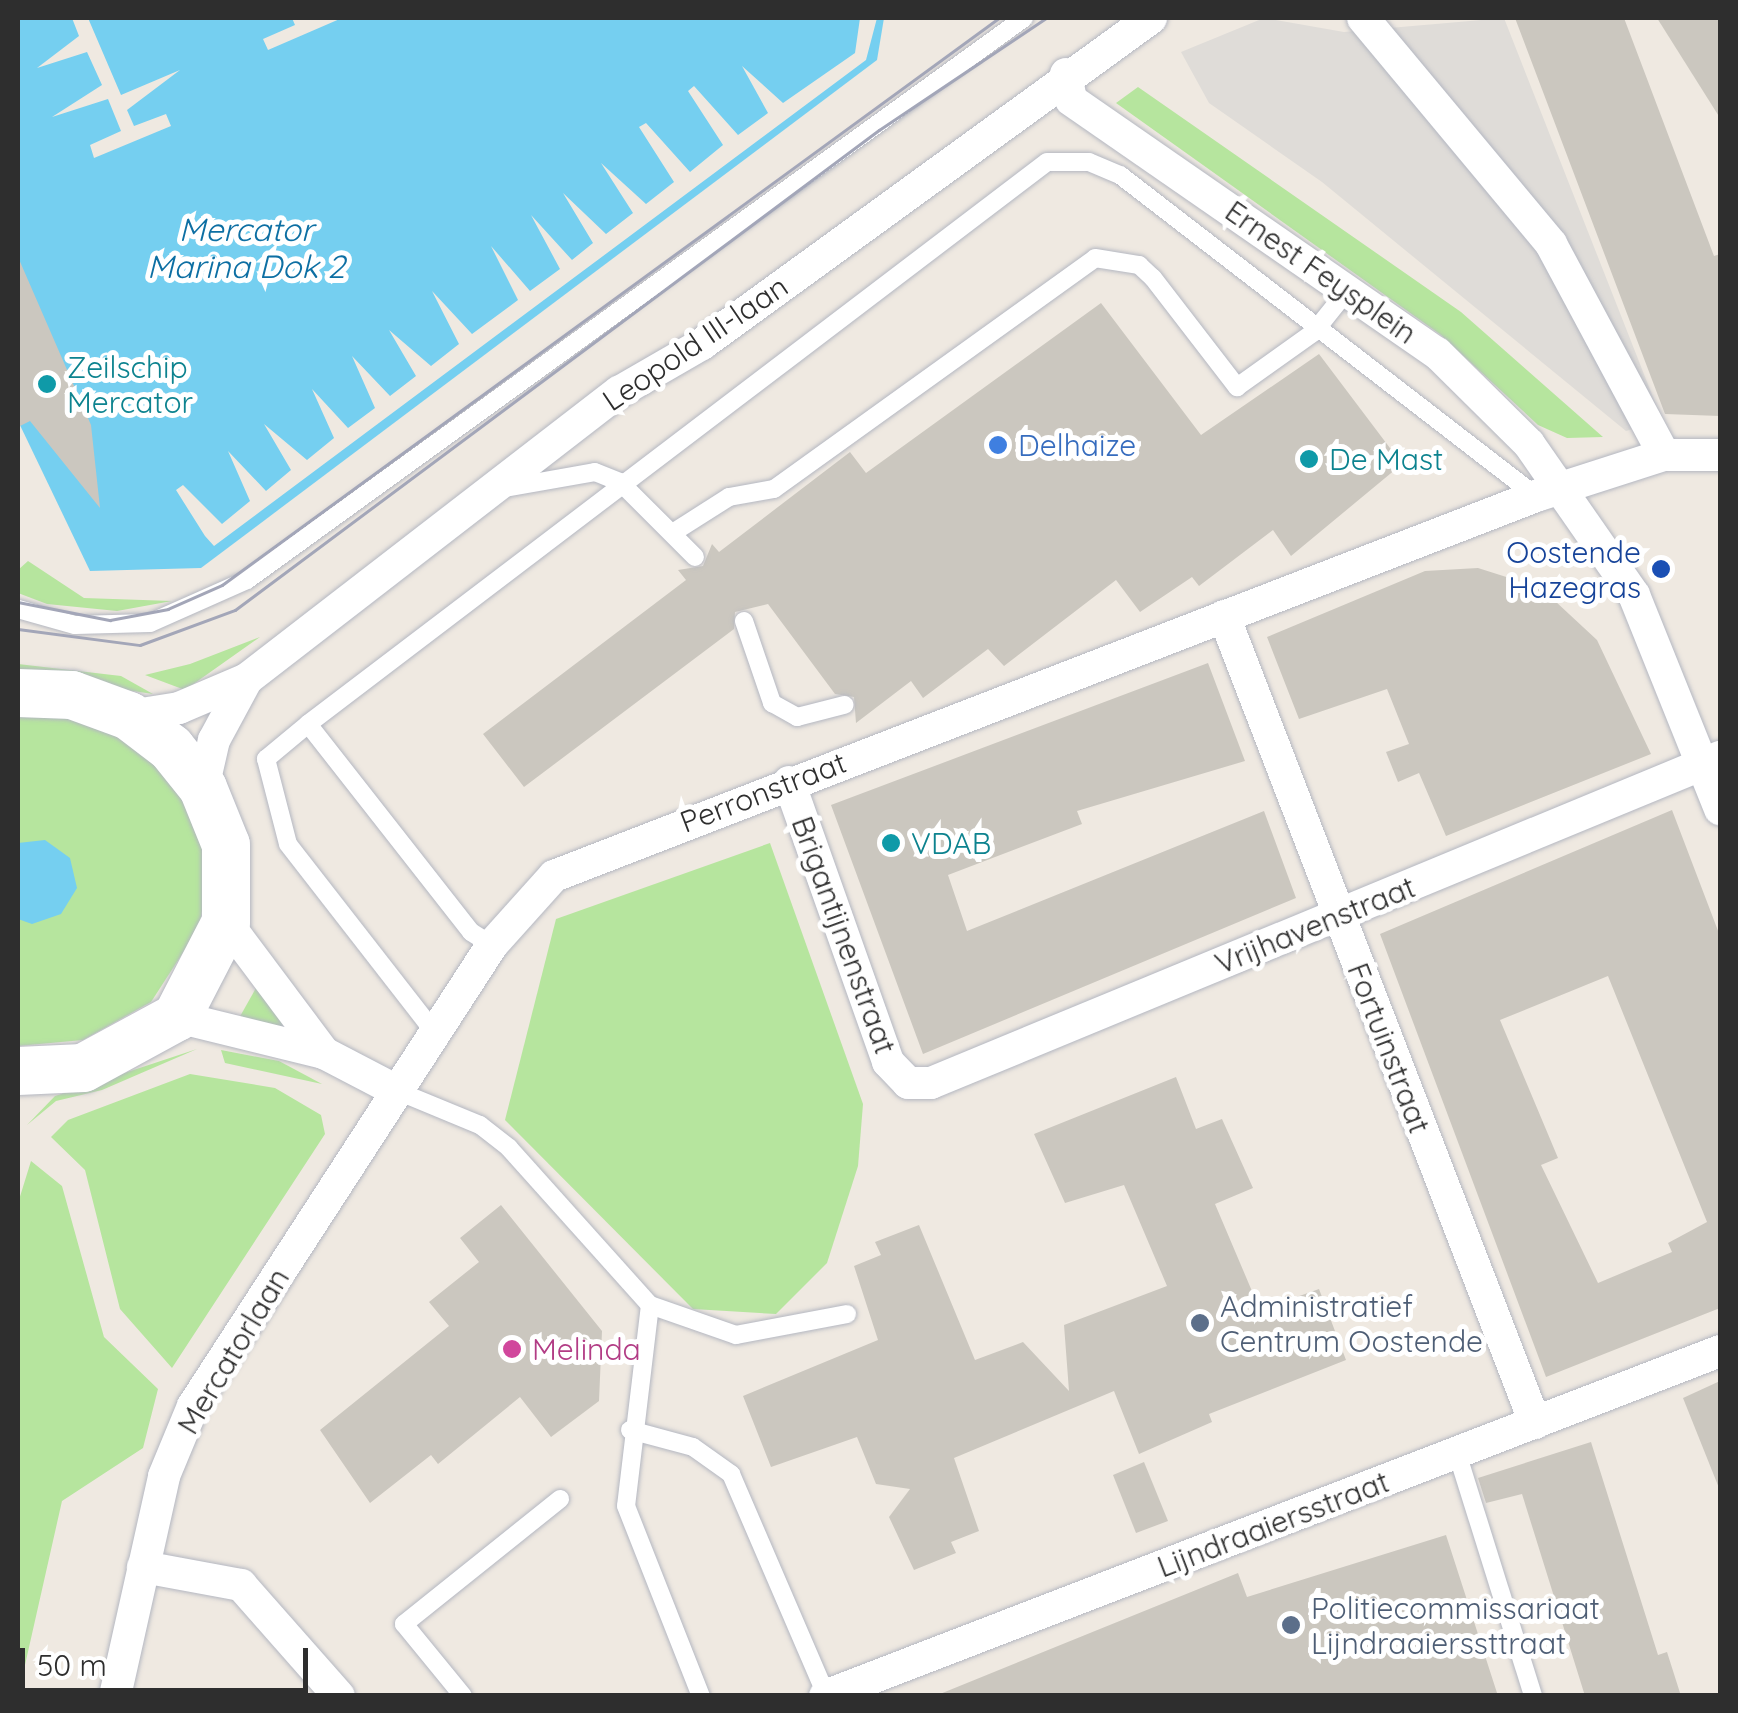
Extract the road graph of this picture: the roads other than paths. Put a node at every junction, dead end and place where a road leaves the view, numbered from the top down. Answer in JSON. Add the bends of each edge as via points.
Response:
{"nodes":[{"id":1,"x":1024,"y":18,"type":"edge"},
{"id":2,"x":1152,"y":18,"type":"edge"},
{"id":3,"x":1363,"y":18,"type":"edge"},
{"id":4,"x":1066,"y":74,"type":"junction"},
{"id":5,"x":1346,"y":292,"type":"junction"},
{"id":6,"x":1314,"y":332,"type":"junction"},
{"id":7,"x":1720,"y":454,"type":"edge"},
{"id":8,"x":1664,"y":455,"type":"junction"},
{"id":9,"x":620,"y":482,"type":"junction"},
{"id":10,"x":490,"y":491,"type":"junction"},
{"id":11,"x":1557,"y":493,"type":"junction"},
{"id":12,"x":674,"y":532,"type":"junction"},
{"id":13,"x":695,"y":557,"type":"dead end"},
{"id":14,"x":18,"y":609,"type":"edge"},
{"id":15,"x":1224,"y":616,"type":"junction"},
{"id":16,"x":744,"y":622,"type":"dead end"},
{"id":17,"x":247,"y":679,"type":"junction"},
{"id":18,"x":18,"y":693,"type":"edge"},
{"id":19,"x":844,"y":705,"type":"dead end"},
{"id":20,"x":130,"y":716,"type":"junction"},
{"id":21,"x":308,"y":724,"type":"junction"},
{"id":22,"x":1711,"y":761,"type":"edge"},
{"id":23,"x":789,"y":782,"type":"junction"},
{"id":24,"x":204,"y":788,"type":"junction"},
{"id":25,"x":1720,"y":809,"type":"edge"},
{"id":26,"x":1338,"y":917,"type":"junction"},
{"id":27,"x":226,"y":922,"type":"junction"},
{"id":28,"x":492,"y":945,"type":"junction"},
{"id":29,"x":177,"y":1016,"type":"junction"},
{"id":30,"x":436,"y":1032,"type":"junction"},
{"id":31,"x":324,"y":1053,"type":"junction"},
{"id":32,"x":22,"y":1082,"type":"edge"},
{"id":33,"x":908,"y":1083,"type":"joint"},
{"id":34,"x":395,"y":1090,"type":"junction"},
{"id":35,"x":650,"y":1305,"type":"junction"},
{"id":36,"x":847,"y":1314,"type":"dead end"},
{"id":37,"x":1720,"y":1351,"type":"edge"},
{"id":38,"x":1535,"y":1423,"type":"junction"},
{"id":39,"x":630,"y":1430,"type":"junction"},
{"id":40,"x":1457,"y":1453,"type":"junction"},
{"id":41,"x":560,"y":1499,"type":"dead end"},
{"id":42,"x":143,"y":1567,"type":"junction"},
{"id":43,"x":826,"y":1695,"type":"edge"},
{"id":44,"x":114,"y":1696,"type":"edge"},
{"id":45,"x":339,"y":1696,"type":"edge"},
{"id":46,"x":462,"y":1696,"type":"edge"},
{"id":47,"x":701,"y":1696,"type":"edge"},
{"id":48,"x":1532,"y":1696,"type":"edge"}],
"edges":[{"from":1,"to":14,"type":"lane","via":[[247,580],[150,623],[75,624]]},
{"from":2,"to":4,"type":"street","name":"Leopold III-laan"},
{"from":3,"to":8,"type":"street","via":[[1551,244]]},
{"from":4,"to":5,"type":"street","name":"Ernest Feysplein","via":[[1071,100]]},
{"from":4,"to":10,"type":"street","name":"Leopold III-laan"},
{"from":5,"to":6,"type":"lane"},
{"from":5,"to":11,"type":"street","name":"Ernest Feysplein","via":[[1437,353]]},
{"from":6,"to":9,"type":"lane","via":[[1120,175],[1089,162],[1047,162]]},
{"from":6,"to":11,"type":"lane"},
{"from":6,"to":12,"type":"lane","via":[[1237,387],[1153,278],[1095,258],[774,489],[729,497]]},
{"from":7,"to":8,"type":"street"},
{"from":8,"to":11,"type":"street"},
{"from":9,"to":10,"type":"lane","via":[[595,472]]},
{"from":9,"to":12,"type":"lane"},
{"from":9,"to":21,"type":"lane"},
{"from":10,"to":17,"type":"street","name":"Leopold III-laan"},
{"from":11,"to":15,"type":"street"},
{"from":11,"to":22,"type":"street","name":"Ernest Feysplein","via":[[1634,595]]},
{"from":12,"to":13,"type":"lane"},
{"from":15,"to":23,"type":"street","name":"Perronstraat"},
{"from":15,"to":26,"type":"street","name":"Fortuinstraat"},
{"from":16,"to":19,"type":"lane","via":[[772,704],[797,717]]},
{"from":17,"to":20,"type":"street","name":"Leopold III-laan"},
{"from":17,"to":24,"type":"street","name":"Leopold III-laan","via":[[214,740]]},
{"from":18,"to":20,"type":"main road","via":[[72,695]]},
{"from":20,"to":24,"type":"main road"},
{"from":21,"to":28,"type":"lane","via":[[471,932]]},
{"from":21,"to":30,"type":"lane","via":[[266,759],[288,844]]},
{"from":22,"to":25,"type":"street","name":"Ernest Feysplein"},
{"from":22,"to":26,"type":"street","name":"Vrijhavenstraat"},
{"from":23,"to":28,"type":"street","name":"Perronstraat","via":[[574,864],[512,915]]},
{"from":23,"to":33,"type":"street","name":"Brigantijnenstraat","via":[[888,1062]]},
{"from":24,"to":27,"type":"main road","via":[[226,845]]},
{"from":26,"to":33,"type":"street","name":"Vrijhavenstraat","via":[[931,1083]]},
{"from":26,"to":38,"type":"street","name":"Fortuinstraat"},
{"from":27,"to":29,"type":"main road"},
{"from":27,"to":31,"type":"street"},
{"from":28,"to":30,"type":"street","name":"Perronstraat"},
{"from":29,"to":31,"type":"street"},
{"from":29,"to":32,"type":"main road","via":[[83,1068]]},
{"from":30,"to":34,"type":"street","name":"Perronstraat"},
{"from":31,"to":34,"type":"street"},
{"from":34,"to":35,"type":"lane","via":[[480,1126],[509,1148]]},
{"from":34,"to":42,"type":"street","name":"Mercatorlaan","via":[[194,1406],[164,1476]]},
{"from":35,"to":36,"type":"lane","via":[[736,1336]]},
{"from":35,"to":39,"type":"lane"},
{"from":37,"to":38,"type":"street","name":"Lijndraaiersstraat"},
{"from":38,"to":40,"type":"street","name":"Lijndraaiersstraat"},
{"from":39,"to":43,"type":"lane","via":[[693,1447],[732,1474]]},
{"from":39,"to":47,"type":"lane","via":[[626,1506]]},
{"from":40,"to":43,"type":"street","name":"Lijndraaiersstraat"},
{"from":40,"to":48,"type":"lane"},
{"from":41,"to":46,"type":"lane","via":[[404,1624]]},
{"from":42,"to":44,"type":"street","name":"Mercatorlaan"},
{"from":42,"to":45,"type":"street","via":[[241,1585]]}]}
